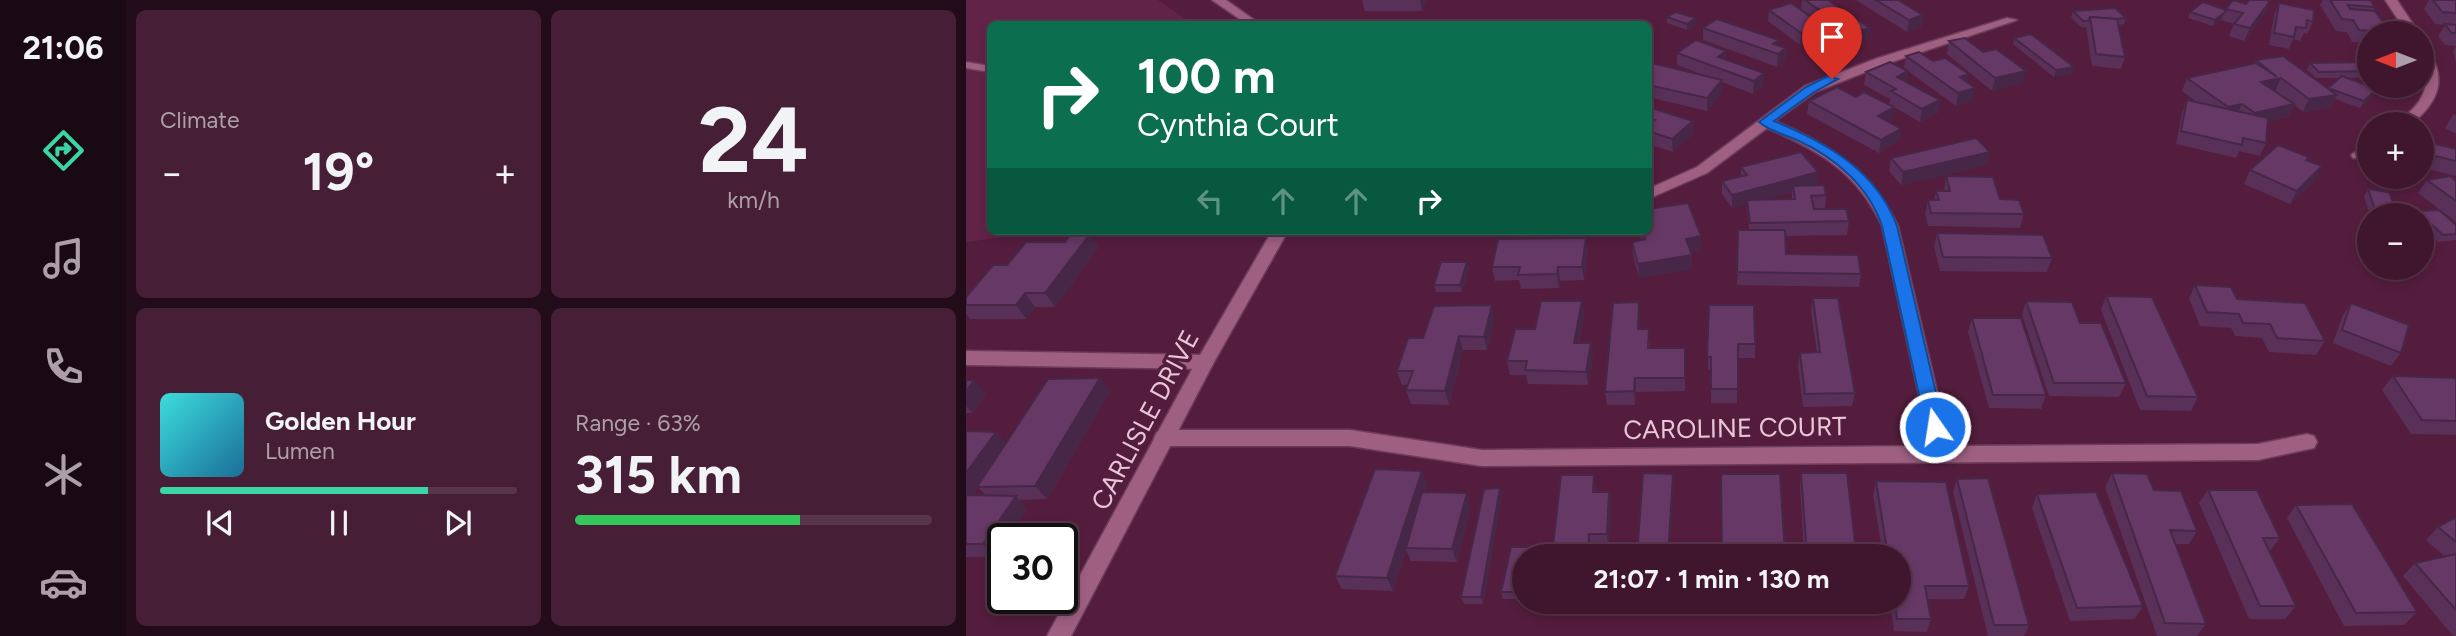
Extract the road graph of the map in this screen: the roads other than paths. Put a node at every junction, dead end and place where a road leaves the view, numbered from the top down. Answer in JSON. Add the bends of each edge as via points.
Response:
{"nodes":[{"id":1,"x":1219,"y":0,"type":"edge"},
{"id":2,"x":2391,"y":0,"type":"edge"},
{"id":3,"x":2011,"y":20,"type":"dead end"},
{"id":4,"x":1250,"y":21,"type":"edge"},
{"id":5,"x":2405,"y":21,"type":"edge"},
{"id":6,"x":966,"y":65,"type":"edge"},
{"id":7,"x":987,"y":68,"type":"edge"},
{"id":8,"x":1765,"y":122,"type":"junction"},
{"id":9,"x":1652,"y":193,"type":"edge"},
{"id":10,"x":1278,"y":235,"type":"edge"},
{"id":11,"x":966,"y":358,"type":"edge"},
{"id":12,"x":1205,"y":362,"type":"junction"},
{"id":13,"x":1164,"y":438,"type":"junction"},
{"id":14,"x":2307,"y":442,"type":"dead end"},
{"id":15,"x":1941,"y":452,"type":"junction"},
{"id":16,"x":1059,"y":636,"type":"edge"}],
"edges":[{"from":1,"to":4,"type":"street"},
{"from":2,"to":5,"type":"street"},
{"from":3,"to":8,"type":"street","via":[[1832,79]]},
{"from":6,"to":7,"type":"lane"},
{"from":8,"to":9,"type":"street","via":[[1702,170]]},
{"from":8,"to":15,"type":"street","via":[[1844,162],[1883,208]]},
{"from":10,"to":12,"type":"street","name":"CARLISLE DRIVE"},
{"from":11,"to":12,"type":"street"},
{"from":12,"to":13,"type":"street","name":"CARLISLE DRIVE"},
{"from":13,"to":15,"type":"street","name":"CAROLINE COURT","via":[[1350,438],[1482,458]]},
{"from":13,"to":16,"type":"street","name":"CARLISLE DRIVE"},
{"from":14,"to":15,"type":"street","name":"CAROLINE COURT","via":[[2258,452]]}]}
